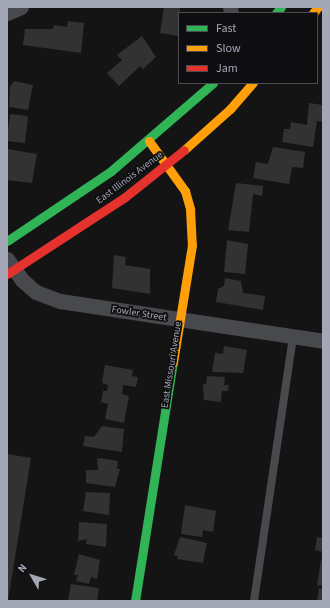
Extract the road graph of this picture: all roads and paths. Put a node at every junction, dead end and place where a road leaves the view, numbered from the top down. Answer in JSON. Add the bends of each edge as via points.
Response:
{"nodes":[{"id":1,"x":21,"y":7,"type":"edge"},
{"id":2,"x":7,"y":13,"type":"edge"},
{"id":3,"x":212,"y":84,"type":"edge"},
{"id":4,"x":252,"y":84,"type":"edge"},
{"id":5,"x":149,"y":141,"type":"junction"},
{"id":6,"x":168,"y":165,"type":"junction"},
{"id":7,"x":7,"y":241,"type":"edge"},
{"id":8,"x":9,"y":267,"type":"edge"},
{"id":9,"x":179,"y":320,"type":"junction"},
{"id":10,"x":293,"y":336,"type":"junction"},
{"id":11,"x":323,"y":341,"type":"edge"},
{"id":12,"x":135,"y":601,"type":"edge"},
{"id":13,"x":254,"y":601,"type":"edge"}],
"edges":[{"from":1,"to":2,"type":"street"},
{"from":3,"to":5,"type":"main road","name":"East Illinois Avenue"},
{"from":4,"to":6,"type":"main road","name":"East Illinois Avenue","via":[[230,109]]},
{"from":5,"to":6,"type":"main road","name":"East Missouri Avenue"},
{"from":5,"to":7,"type":"main road","name":"East Illinois Avenue","via":[[111,171]]},
{"from":6,"to":8,"type":"main road","name":"East Illinois Avenue","via":[[125,198]]},
{"from":6,"to":9,"type":"main road","name":"East Missouri Avenue","via":[[185,190],[190,208],[192,245]]},
{"from":8,"to":9,"type":"street","name":"Fowler Street","via":[[36,292],[60,301]]},
{"from":9,"to":10,"type":"street","name":"Fowler Street"},
{"from":9,"to":12,"type":"main road","name":"East Missouri Avenue"},
{"from":10,"to":11,"type":"street","name":"Fowler Street"},
{"from":10,"to":13,"type":"lane"}]}
